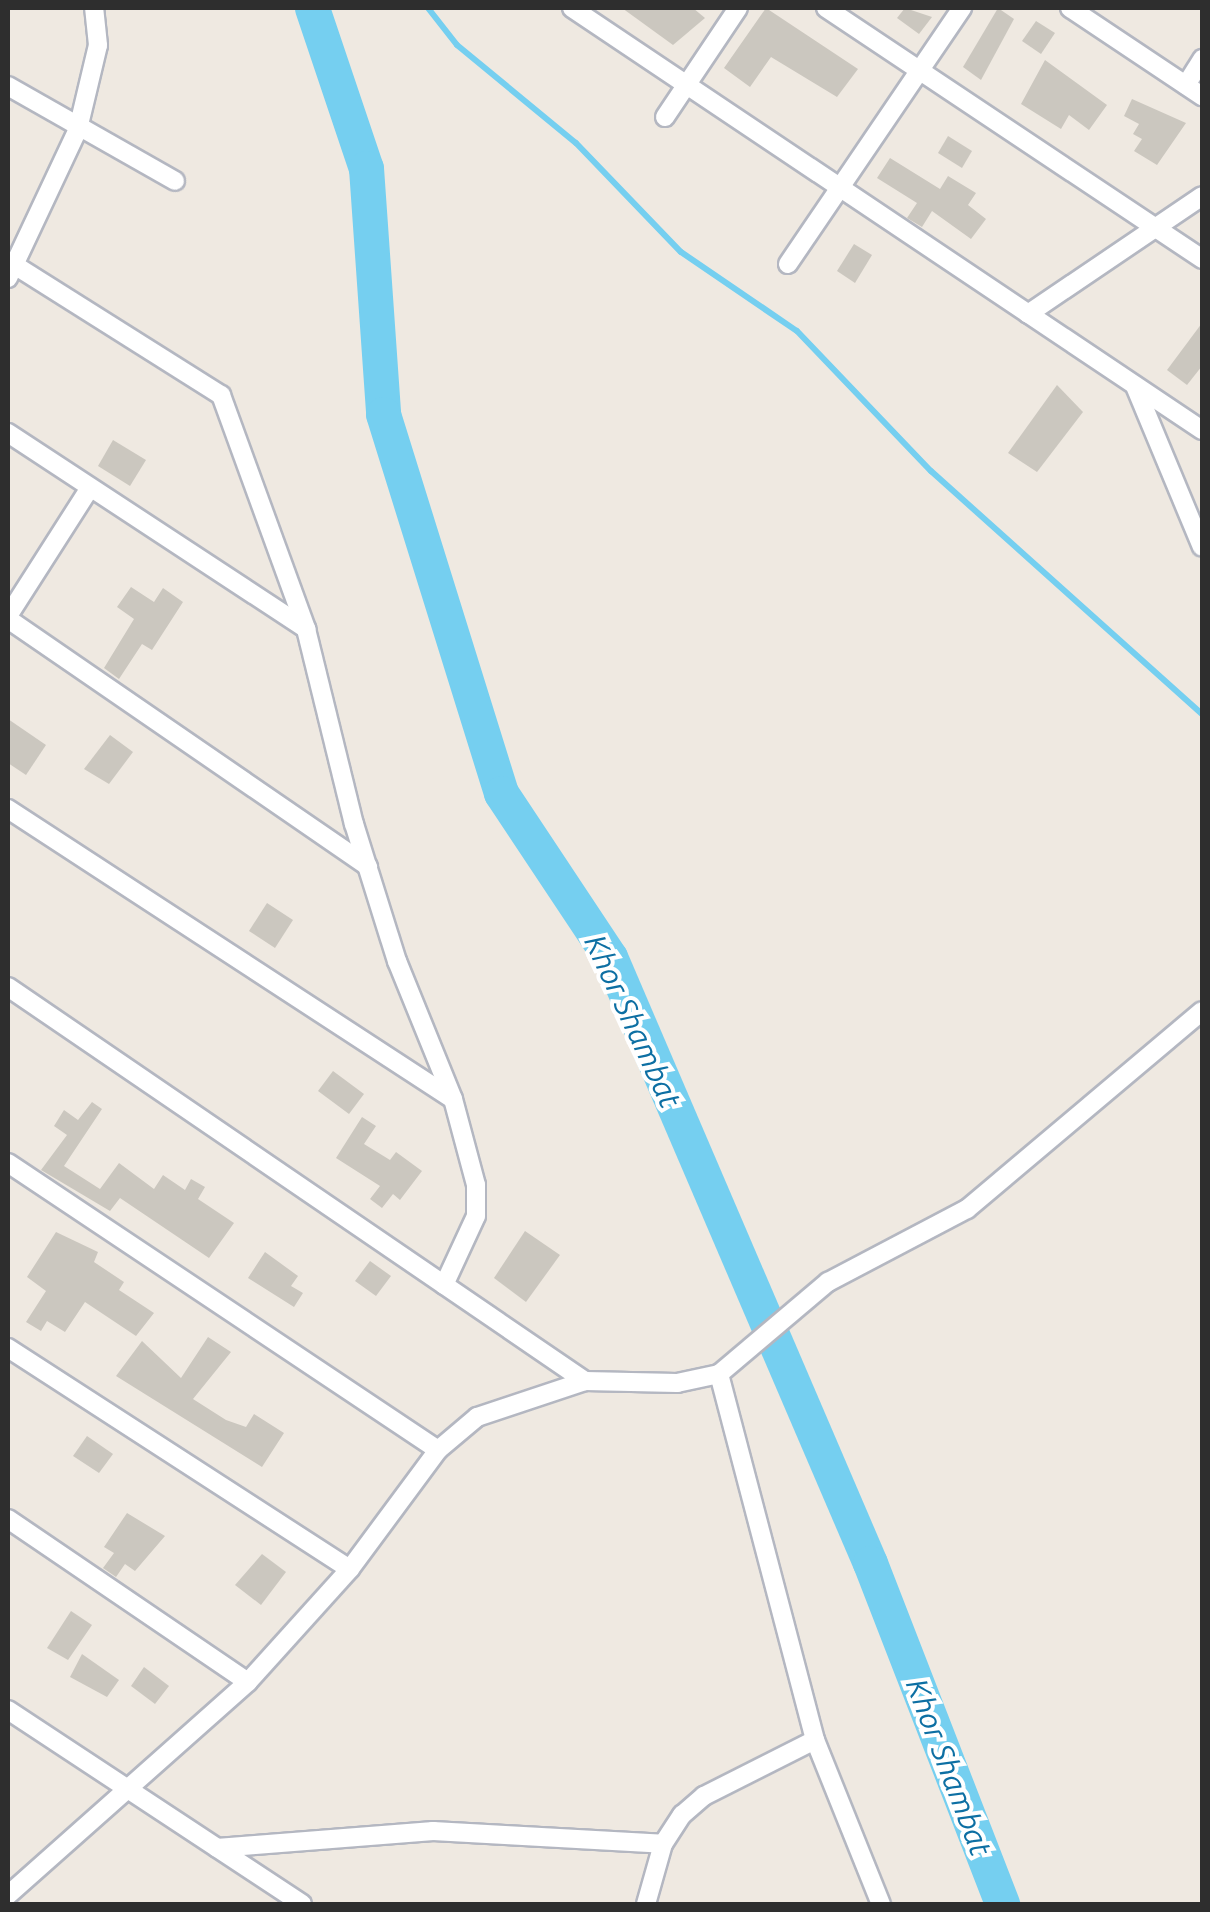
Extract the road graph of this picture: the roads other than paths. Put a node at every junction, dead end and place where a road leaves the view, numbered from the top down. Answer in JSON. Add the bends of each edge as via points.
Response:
{"nodes":[{"id":1,"x":94,"y":8,"type":"edge"},
{"id":2,"x":572,"y":8,"type":"edge"},
{"id":3,"x":738,"y":8,"type":"edge"},
{"id":4,"x":826,"y":8,"type":"edge"},
{"id":5,"x":962,"y":8,"type":"edge"},
{"id":6,"x":1070,"y":8,"type":"edge"},
{"id":7,"x":1202,"y":60,"type":"edge"},
{"id":8,"x":920,"y":70,"type":"junction"},
{"id":9,"x":686,"y":84,"type":"junction"},
{"id":10,"x":1186,"y":85,"type":"junction"},
{"id":11,"x":8,"y":86,"type":"edge"},
{"id":12,"x":1202,"y":96,"type":"edge"},
{"id":13,"x":665,"y":117,"type":"dead end"},
{"id":14,"x":78,"y":129,"type":"junction"},
{"id":15,"x":176,"y":181,"type":"dead end"},
{"id":16,"x":840,"y":188,"type":"junction"},
{"id":17,"x":1202,"y":196,"type":"edge"},
{"id":18,"x":1155,"y":228,"type":"junction"},
{"id":19,"x":1202,"y":259,"type":"edge"},
{"id":20,"x":788,"y":264,"type":"dead end"},
{"id":21,"x":10,"y":269,"type":"edge"},
{"id":22,"x":1028,"y":314,"type":"junction"},
{"id":23,"x":1134,"y":384,"type":"junction"},
{"id":24,"x":1202,"y":430,"type":"edge"},
{"id":25,"x":8,"y":433,"type":"edge"},
{"id":26,"x":90,"y":488,"type":"junction"},
{"id":27,"x":1202,"y":547,"type":"edge"},
{"id":28,"x":8,"y":618,"type":"edge"},
{"id":29,"x":306,"y":629,"type":"junction"},
{"id":30,"x":8,"y":809,"type":"edge"},
{"id":31,"x":368,"y":866,"type":"junction"},
{"id":32,"x":8,"y":987,"type":"edge"},
{"id":33,"x":1202,"y":1011,"type":"edge"},
{"id":34,"x":452,"y":1099,"type":"junction"},
{"id":35,"x":8,"y":1163,"type":"edge"},
{"id":36,"x":444,"y":1285,"type":"junction"},
{"id":37,"x":8,"y":1348,"type":"edge"},
{"id":38,"x":719,"y":1374,"type":"junction"},
{"id":39,"x":585,"y":1382,"type":"junction"},
{"id":40,"x":438,"y":1450,"type":"junction"},
{"id":41,"x":8,"y":1520,"type":"edge"},
{"id":42,"x":350,"y":1569,"type":"junction"},
{"id":43,"x":248,"y":1682,"type":"junction"},
{"id":44,"x":8,"y":1710,"type":"edge"},
{"id":45,"x":815,"y":1740,"type":"junction"},
{"id":46,"x":126,"y":1788,"type":"junction"},
{"id":47,"x":663,"y":1844,"type":"junction"},
{"id":48,"x":217,"y":1848,"type":"junction"},
{"id":49,"x":8,"y":1895,"type":"edge"},
{"id":50,"x":21,"y":1904,"type":"edge"},
{"id":51,"x":302,"y":1904,"type":"edge"},
{"id":52,"x":646,"y":1904,"type":"edge"},
{"id":53,"x":881,"y":1904,"type":"edge"}],
"edges":[{"from":1,"to":14,"type":"street","via":[[98,45]]},
{"from":2,"to":9,"type":"street"},
{"from":3,"to":9,"type":"street"},
{"from":4,"to":8,"type":"street"},
{"from":5,"to":8,"type":"street"},
{"from":6,"to":10,"type":"street"},
{"from":7,"to":10,"type":"street"},
{"from":8,"to":16,"type":"street"},
{"from":8,"to":18,"type":"street"},
{"from":9,"to":13,"type":"street"},
{"from":9,"to":16,"type":"street"},
{"from":10,"to":12,"type":"street"},
{"from":11,"to":14,"type":"street"},
{"from":14,"to":15,"type":"street"},
{"from":14,"to":21,"type":"street"},
{"from":16,"to":20,"type":"street"},
{"from":16,"to":22,"type":"street"},
{"from":17,"to":18,"type":"street"},
{"from":18,"to":19,"type":"street"},
{"from":18,"to":22,"type":"street"},
{"from":21,"to":29,"type":"street","via":[[221,395]]},
{"from":22,"to":23,"type":"street"},
{"from":23,"to":24,"type":"street"},
{"from":23,"to":27,"type":"street"},
{"from":25,"to":26,"type":"street"},
{"from":26,"to":28,"type":"street"},
{"from":26,"to":29,"type":"street"},
{"from":28,"to":31,"type":"street"},
{"from":29,"to":31,"type":"street"},
{"from":30,"to":34,"type":"street"},
{"from":31,"to":34,"type":"street"},
{"from":32,"to":36,"type":"street"},
{"from":33,"to":38,"type":"street","via":[[966,1209],[828,1282]]},
{"from":34,"to":36,"type":"street","via":[[476,1185],[476,1216]]},
{"from":35,"to":40,"type":"street"},
{"from":36,"to":39,"type":"street"},
{"from":37,"to":42,"type":"street"},
{"from":38,"to":39,"type":"street","via":[[677,1383]]},
{"from":38,"to":45,"type":"street"},
{"from":39,"to":40,"type":"street","via":[[477,1416]]},
{"from":40,"to":42,"type":"street"},
{"from":41,"to":43,"type":"street"},
{"from":42,"to":43,"type":"street"},
{"from":43,"to":46,"type":"street"},
{"from":44,"to":46,"type":"street"},
{"from":45,"to":47,"type":"street","via":[[704,1796]]},
{"from":45,"to":53,"type":"street"},
{"from":46,"to":48,"type":"street"},
{"from":46,"to":49,"type":"street"},
{"from":47,"to":48,"type":"street","via":[[433,1831]]},
{"from":47,"to":52,"type":"street"},
{"from":48,"to":51,"type":"street"},
{"from":49,"to":50,"type":"street"}]}
